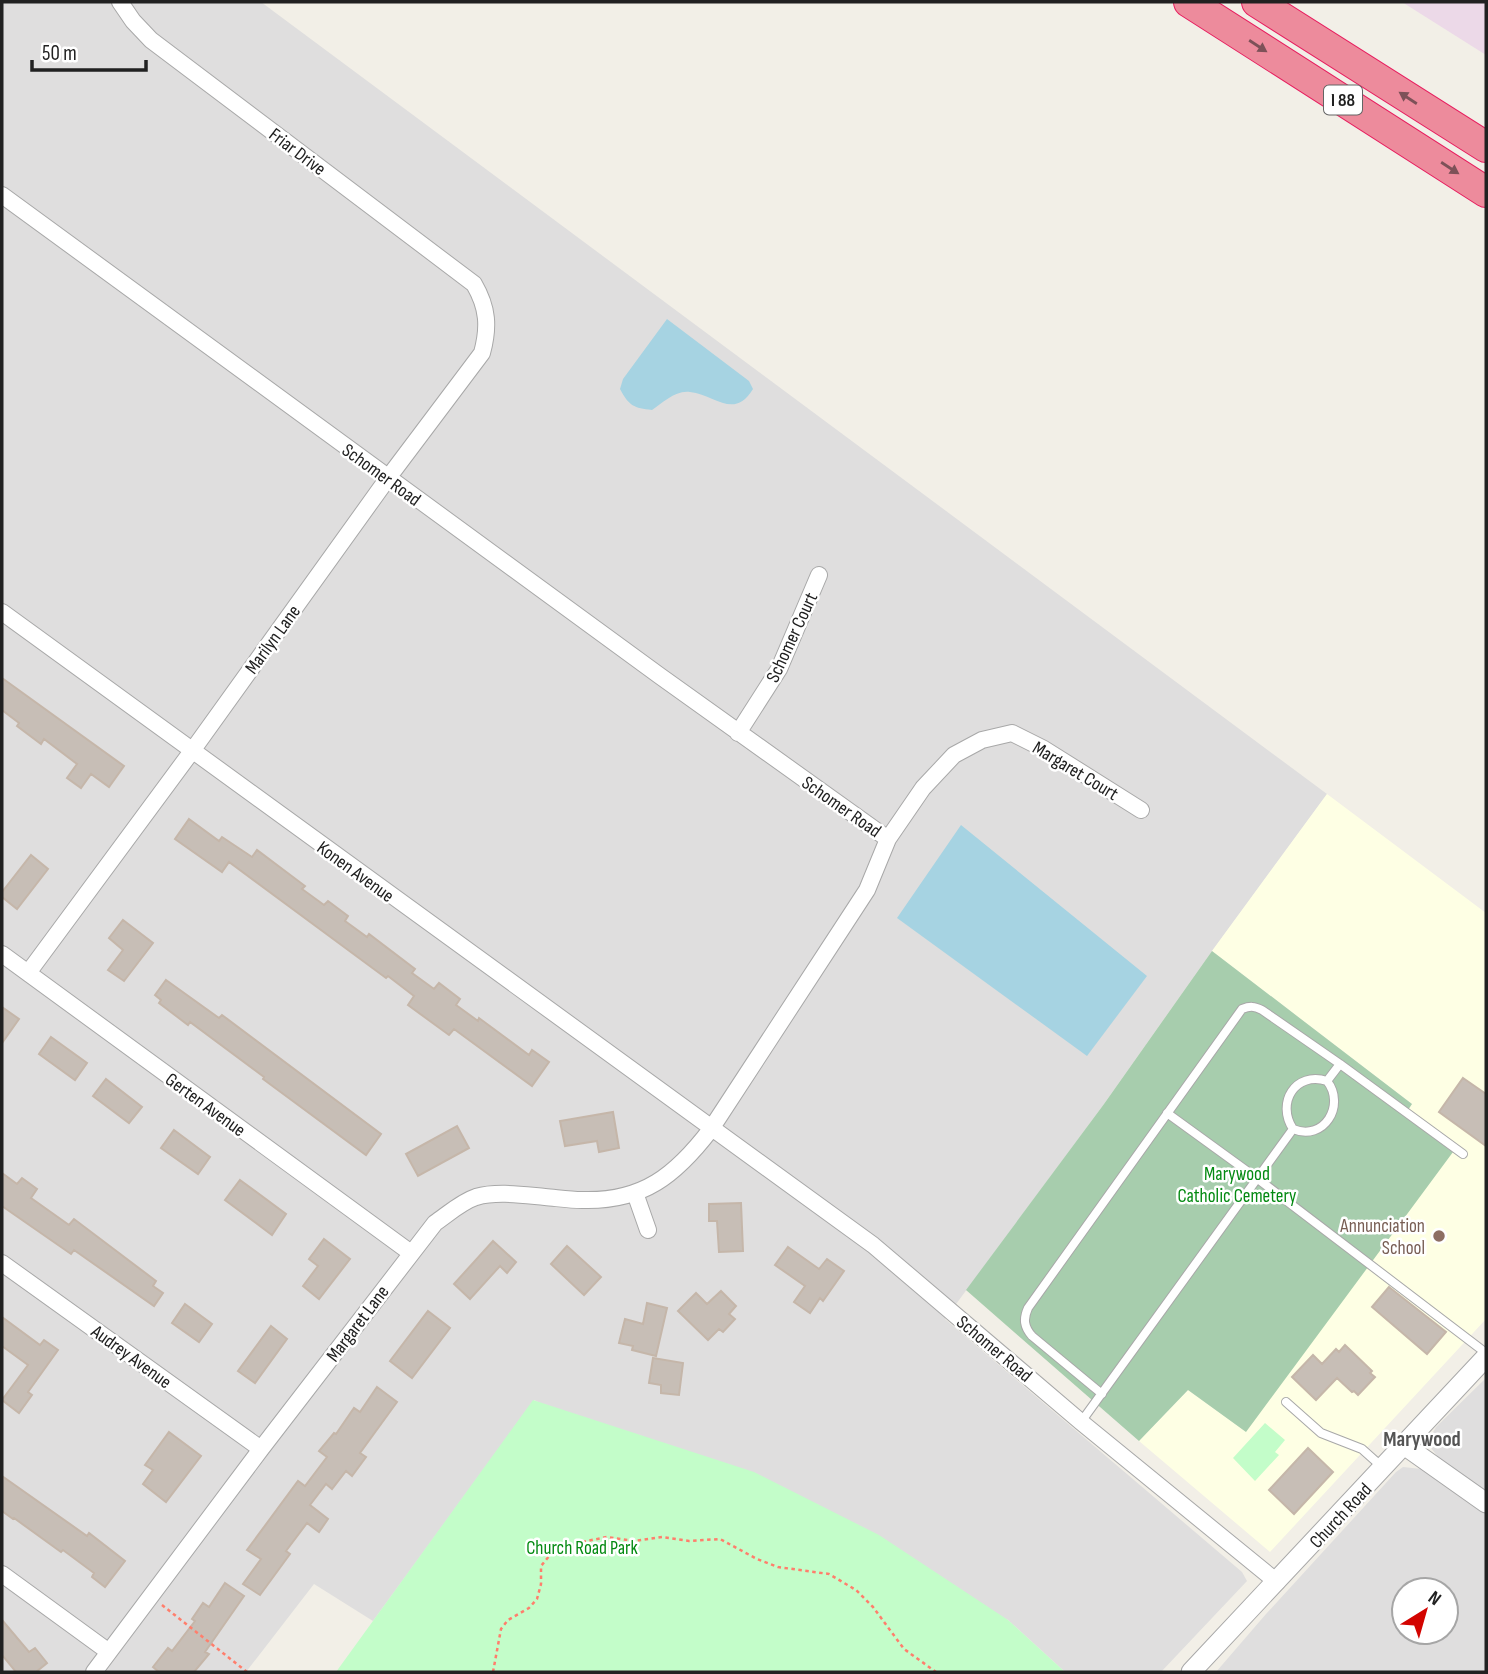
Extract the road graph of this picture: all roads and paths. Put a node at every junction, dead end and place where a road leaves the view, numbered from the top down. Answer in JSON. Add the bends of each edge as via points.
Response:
{"nodes":[{"id":1,"x":120,"y":2,"type":"edge"},
{"id":2,"x":1189,"y":2,"type":"edge"},
{"id":3,"x":1257,"y":2,"type":"edge"},
{"id":4,"x":1486,"y":147,"type":"edge"},
{"id":5,"x":1486,"y":191,"type":"edge"},
{"id":6,"x":2,"y":195,"type":"edge"},
{"id":7,"x":481,"y":295,"type":"joint"},
{"id":8,"x":388,"y":478,"type":"junction"},
{"id":9,"x":818,"y":575,"type":"dead end"},
{"id":10,"x":2,"y":612,"type":"edge"},
{"id":11,"x":738,"y":733,"type":"junction"},
{"id":12,"x":192,"y":751,"type":"junction"},
{"id":13,"x":1141,"y":810,"type":"dead end"},
{"id":14,"x":888,"y":839,"type":"junction"},
{"id":15,"x":2,"y":954,"type":"edge"},
{"id":16,"x":28,"y":973,"type":"junction"},
{"id":17,"x":1340,"y":1064,"type":"junction"},
{"id":18,"x":1327,"y":1081,"type":"junction"},
{"id":19,"x":1167,"y":1113,"type":"junction"},
{"id":20,"x":711,"y":1129,"type":"junction"},
{"id":21,"x":1293,"y":1129,"type":"junction"},
{"id":22,"x":1462,"y":1154,"type":"dead end"},
{"id":23,"x":1258,"y":1179,"type":"junction"},
{"id":24,"x":635,"y":1193,"type":"junction"},
{"id":25,"x":648,"y":1230,"type":"dead end"},
{"id":26,"x":411,"y":1253,"type":"junction"},
{"id":27,"x":2,"y":1263,"type":"edge"},
{"id":28,"x":1486,"y":1355,"type":"edge"},
{"id":29,"x":1102,"y":1394,"type":"junction"},
{"id":30,"x":1286,"y":1402,"type":"dead end"},
{"id":31,"x":1082,"y":1422,"type":"junction"},
{"id":32,"x":1404,"y":1445,"type":"junction"},
{"id":33,"x":261,"y":1449,"type":"junction"},
{"id":34,"x":1383,"y":1468,"type":"junction"},
{"id":35,"x":1486,"y":1503,"type":"edge"},
{"id":36,"x":2,"y":1574,"type":"edge"},
{"id":37,"x":1277,"y":1582,"type":"junction"},
{"id":38,"x":150,"y":1597,"type":"junction"},
{"id":39,"x":109,"y":1652,"type":"junction"},
{"id":40,"x":94,"y":1672,"type":"edge"},
{"id":41,"x":247,"y":1672,"type":"edge"},
{"id":42,"x":493,"y":1672,"type":"edge"},
{"id":43,"x":936,"y":1672,"type":"edge"},
{"id":44,"x":1191,"y":1672,"type":"edge"}],
"edges":[{"from":1,"to":7,"type":"street","name":"Friar Drive","via":[[151,40],[451,265]]},
{"from":2,"to":5,"type":"highway","number":"I 88","one_way":true},
{"from":4,"to":3,"type":"highway","number":"I 88","one_way":true},
{"from":6,"to":8,"type":"street","name":"Schomer Road"},
{"from":7,"to":8,"type":"street","name":"Marilyn Lane","via":[[486,315],[481,353]]},
{"from":8,"to":11,"type":"street","name":"Schomer Road"},
{"from":8,"to":12,"type":"street","name":"Marilyn Lane"},
{"from":9,"to":11,"type":"street","name":"Schomer Court","via":[[779,668]]},
{"from":10,"to":12,"type":"street","name":"Konen Avenue"},
{"from":11,"to":14,"type":"street","name":"Schomer Road"},
{"from":12,"to":16,"type":"street","name":"Marilyn Lane"},
{"from":12,"to":20,"type":"street","name":"Konen Avenue"},
{"from":13,"to":14,"type":"street","name":"Margaret Court","via":[[1044,748],[1012,733],[982,740],[954,755]]},
{"from":14,"to":20,"type":"street","name":"Schomer Road","via":[[867,890]]},
{"from":15,"to":16,"type":"street","name":"Gerten Avenue"},
{"from":16,"to":26,"type":"street","name":"Gerten Avenue"},
{"from":17,"to":18,"type":"lane"},
{"from":17,"to":19,"type":"lane","via":[[1262,1010],[1249,1006],[1236,1015]]},
{"from":17,"to":22,"type":"lane"},
{"from":18,"to":21,"type":"lane","via":[[1312,1078],[1291,1093],[1286,1111]]},
{"from":18,"to":21,"type":"lane","via":[[1334,1102],[1328,1121],[1312,1132]]},
{"from":19,"to":23,"type":"lane"},
{"from":19,"to":29,"type":"lane","via":[[1025,1316],[1031,1336]]},
{"from":20,"to":24,"type":"street","name":"Margaret Lane","via":[[673,1172]]},
{"from":20,"to":31,"type":"street","name":"Schomer Road","via":[[873,1245]]},
{"from":21,"to":23,"type":"lane"},
{"from":23,"to":28,"type":"lane"},
{"from":23,"to":29,"type":"lane"},
{"from":24,"to":25,"type":"street"},
{"from":24,"to":26,"type":"street","name":"Margaret Lane","via":[[583,1200],[515,1194],[475,1198],[435,1223]]},
{"from":26,"to":33,"type":"street","name":"Margaret Lane"},
{"from":27,"to":33,"type":"street","name":"Audrey Avenue"},
{"from":28,"to":32,"type":"street","name":"Church Road"},
{"from":29,"to":31,"type":"lane"},
{"from":30,"to":34,"type":"lane","via":[[1321,1433],[1362,1449]]},
{"from":31,"to":37,"type":"street","name":"Schomer Road"},
{"from":32,"to":34,"type":"street","name":"Church Road"},
{"from":32,"to":35,"type":"street"},
{"from":33,"to":38,"type":"street","name":"Margaret Lane"},
{"from":34,"to":37,"type":"street","name":"Church Road"},
{"from":36,"to":39,"type":"street"},
{"from":37,"to":44,"type":"street","name":"Church Road"},
{"from":38,"to":39,"type":"street","name":"Margaret Lane"},
{"from":38,"to":41,"type":"path"},
{"from":39,"to":40,"type":"street","name":"Margaret Lane"},
{"from":42,"to":43,"type":"path","via":[[501,1629],[537,1599],[541,1566],[550,1555],[562,1546],[607,1537],[634,1541],[720,1539],[778,1567],[829,1574],[856,1590],[904,1649]]}]}
